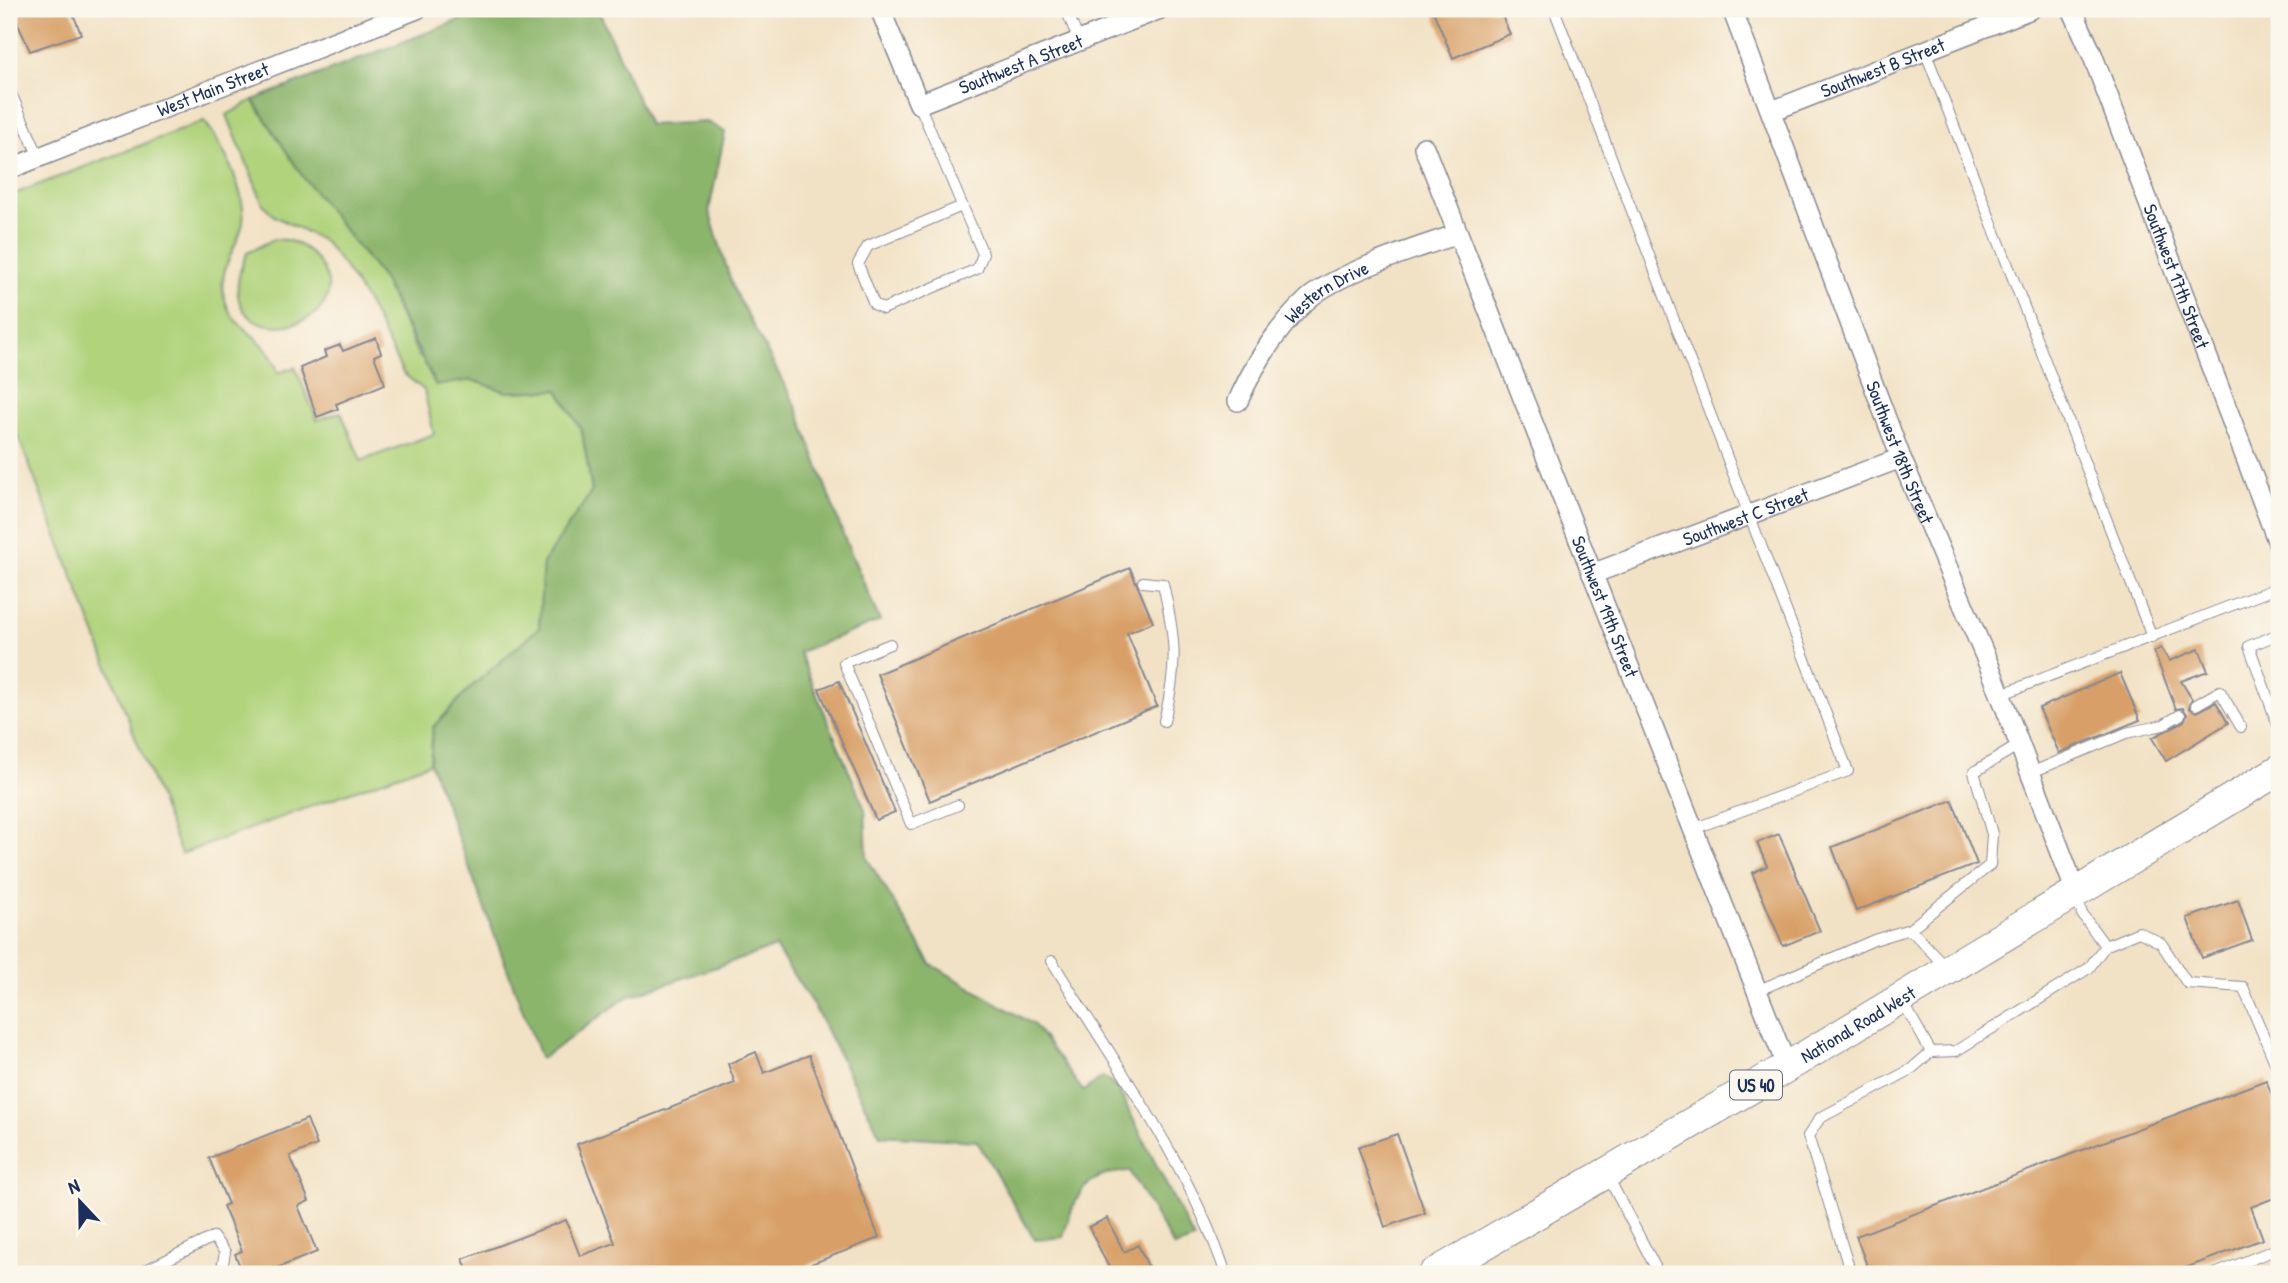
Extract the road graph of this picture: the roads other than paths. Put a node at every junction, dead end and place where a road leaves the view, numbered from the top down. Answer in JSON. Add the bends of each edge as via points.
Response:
{"nodes":[{"id":1,"x":416,"y":9,"type":"edge"},
{"id":2,"x":880,"y":9,"type":"edge"},
{"id":3,"x":1066,"y":9,"type":"edge"},
{"id":4,"x":1160,"y":9,"type":"edge"},
{"id":5,"x":1553,"y":9,"type":"edge"},
{"id":6,"x":1732,"y":9,"type":"edge"},
{"id":7,"x":2031,"y":9,"type":"edge"},
{"id":8,"x":2072,"y":9,"type":"edge"},
{"id":9,"x":1079,"y":41,"type":"junction"},
{"id":10,"x":1925,"y":51,"type":"junction"},
{"id":11,"x":9,"y":89,"type":"edge"},
{"id":12,"x":919,"y":104,"type":"junction"},
{"id":13,"x":1772,"y":111,"type":"junction"},
{"id":14,"x":1424,"y":147,"type":"dead end"},
{"id":15,"x":39,"y":157,"type":"junction"},
{"id":16,"x":9,"y":169,"type":"edge"},
{"id":17,"x":962,"y":206,"type":"junction"},
{"id":18,"x":1458,"y":234,"type":"junction"},
{"id":19,"x":1238,"y":401,"type":"dead end"},
{"id":20,"x":1901,"y":458,"type":"junction"},
{"id":21,"x":1749,"y":515,"type":"junction"},
{"id":22,"x":2279,"y":545,"type":"edge"},
{"id":23,"x":1592,"y":574,"type":"junction"},
{"id":24,"x":1143,"y":582,"type":"dead end"},
{"id":25,"x":2279,"y":587,"type":"edge"},
{"id":26,"x":2279,"y":634,"type":"edge"},
{"id":27,"x":2152,"y":637,"type":"junction"},
{"id":28,"x":890,"y":643,"type":"dead end"},
{"id":29,"x":2000,"y":695,"type":"junction"},
{"id":30,"x":2196,"y":705,"type":"dead end"},
{"id":31,"x":2180,"y":715,"type":"dead end"},
{"id":32,"x":1164,"y":721,"type":"dead end"},
{"id":33,"x":2241,"y":727,"type":"dead end"},
{"id":34,"x":2279,"y":728,"type":"edge"},
{"id":35,"x":2019,"y":745,"type":"junction"},
{"id":36,"x":2279,"y":770,"type":"edge"},
{"id":37,"x":2030,"y":773,"type":"junction"},
{"id":38,"x":957,"y":805,"type":"dead end"},
{"id":39,"x":1693,"y":829,"type":"junction"},
{"id":40,"x":2076,"y":892,"type":"junction"},
{"id":41,"x":1910,"y":929,"type":"junction"},
{"id":42,"x":2105,"y":946,"type":"junction"},
{"id":43,"x":1052,"y":961,"type":"dead end"},
{"id":44,"x":1949,"y":969,"type":"junction"},
{"id":45,"x":1757,"y":991,"type":"junction"},
{"id":46,"x":1901,"y":998,"type":"junction"},
{"id":47,"x":1931,"y":1052,"type":"junction"},
{"id":48,"x":1787,"y":1067,"type":"junction"},
{"id":49,"x":2279,"y":1072,"type":"edge"},
{"id":50,"x":1606,"y":1173,"type":"junction"},
{"id":51,"x":2279,"y":1248,"type":"edge"},
{"id":52,"x":138,"y":1274,"type":"edge"},
{"id":53,"x":221,"y":1274,"type":"edge"},
{"id":54,"x":1226,"y":1274,"type":"edge"},
{"id":55,"x":1434,"y":1274,"type":"edge"},
{"id":56,"x":1659,"y":1274,"type":"edge"},
{"id":57,"x":1851,"y":1274,"type":"edge"},
{"id":58,"x":2215,"y":1274,"type":"edge"}],
"edges":[{"from":1,"to":15,"type":"street","name":"West Main Street"},
{"from":2,"to":12,"type":"street"},
{"from":3,"to":9,"type":"lane"},
{"from":4,"to":9,"type":"street","name":"Southwest A Street"},
{"from":5,"to":21,"type":"lane"},
{"from":6,"to":13,"type":"street","name":"Southwest 18th Street"},
{"from":7,"to":10,"type":"street","name":"Southwest B Street"},
{"from":8,"to":22,"type":"street","name":"Southwest 17th Street"},
{"from":9,"to":12,"type":"street","name":"Southwest A Street"},
{"from":10,"to":13,"type":"street","name":"Southwest B Street"},
{"from":10,"to":27,"type":"lane"},
{"from":11,"to":15,"type":"lane"},
{"from":12,"to":17,"type":"lane"},
{"from":13,"to":20,"type":"street","name":"Southwest 18th Street"},
{"from":14,"to":18,"type":"street","name":"Southwest 19th Street"},
{"from":15,"to":16,"type":"street","name":"West Main Street"},
{"from":17,"to":17,"type":"lane","via":[[983,254],[977,269],[884,309],[874,304],[858,264],[868,246]]},
{"from":18,"to":19,"type":"street","name":"Western Drive","via":[[1406,251],[1308,299],[1256,359]]},
{"from":18,"to":23,"type":"street","name":"Southwest 19th Street"},
{"from":20,"to":21,"type":"street","name":"Southwest C Street"},
{"from":20,"to":29,"type":"street","name":"Southwest 18th Street"},
{"from":21,"to":23,"type":"street","name":"Southwest C Street"},
{"from":21,"to":39,"type":"lane","via":[[1848,771]]},
{"from":23,"to":39,"type":"street","name":"Southwest 19th Street"},
{"from":24,"to":32,"type":"lane","via":[[1163,584],[1176,649],[1174,684]]},
{"from":25,"to":27,"type":"lane"},
{"from":26,"to":34,"type":"lane","via":[[2249,646]]},
{"from":27,"to":29,"type":"lane"},
{"from":28,"to":38,"type":"lane","via":[[845,663],[911,824]]},
{"from":29,"to":35,"type":"street","name":"Southwest 18th Street"},
{"from":30,"to":33,"type":"lane","via":[[2220,691]]},
{"from":31,"to":37,"type":"lane"},
{"from":35,"to":37,"type":"street","name":"Southwest 18th Street"},
{"from":35,"to":41,"type":"lane","via":[[1974,772],[1992,834],[1990,865]]},
{"from":36,"to":40,"type":"main road","name":"National Road West","number":"US 40"},
{"from":37,"to":40,"type":"street","name":"Southwest 18th Street"},
{"from":39,"to":45,"type":"street","name":"Southwest 19th Street"},
{"from":40,"to":42,"type":"lane","via":[[2082,914]]},
{"from":40,"to":44,"type":"main road","name":"National Road West","number":"US 40"},
{"from":41,"to":44,"type":"lane"},
{"from":41,"to":45,"type":"lane"},
{"from":42,"to":47,"type":"lane","via":[[2089,968],[1956,1051]]},
{"from":42,"to":49,"type":"lane","via":[[2139,932],[2161,943],[2187,983],[2243,987]]},
{"from":43,"to":54,"type":"lane","via":[[1142,1102],[1189,1188]]},
{"from":44,"to":46,"type":"main road","name":"National Road West","number":"US 40"},
{"from":45,"to":48,"type":"street","name":"Southwest 19th Street"},
{"from":46,"to":47,"type":"lane"},
{"from":46,"to":48,"type":"main road","name":"National Road West","number":"US 40"},
{"from":47,"to":57,"type":"lane","via":[[1910,1070],[1820,1118],[1808,1136]]},
{"from":48,"to":50,"type":"main road","name":"National Road West","number":"US 40"},
{"from":50,"to":55,"type":"main road","name":"National Road West","number":"US 40"},
{"from":50,"to":56,"type":"lane"},
{"from":51,"to":58,"type":"lane"},
{"from":52,"to":53,"type":"lane","via":[[213,1237],[225,1252]]}]}
